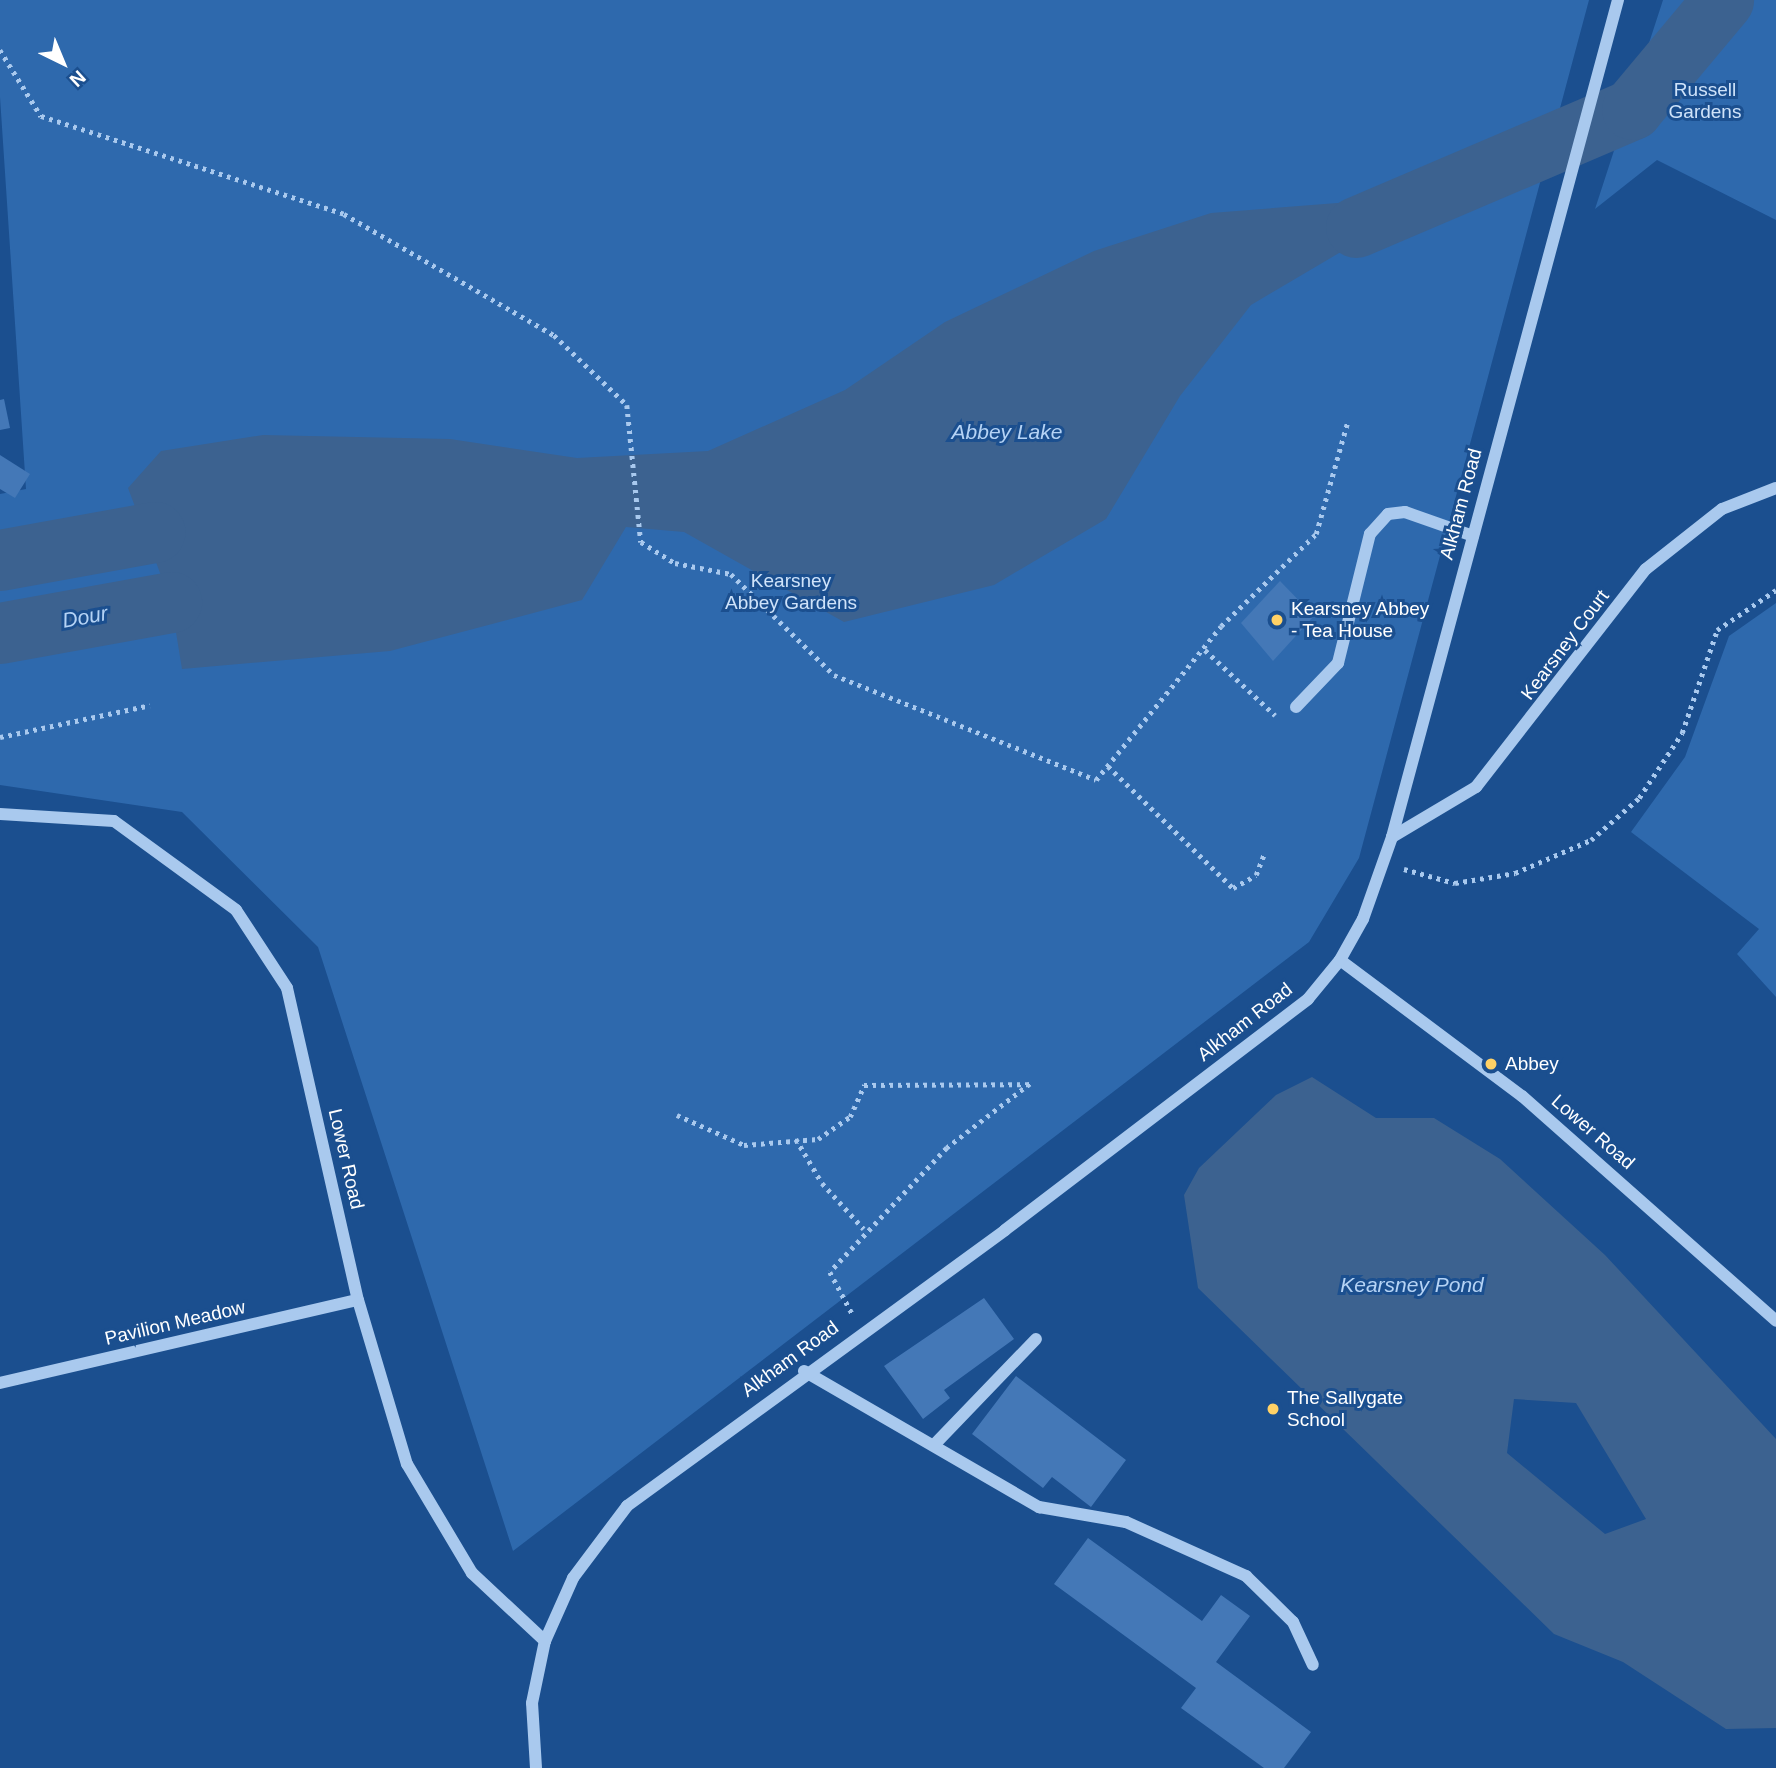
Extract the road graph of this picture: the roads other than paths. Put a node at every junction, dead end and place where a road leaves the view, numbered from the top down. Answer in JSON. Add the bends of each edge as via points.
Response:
{"nodes":[{"id":1,"x":1618,"y":0,"type":"edge"},
{"id":2,"x":1776,"y":488,"type":"edge"},
{"id":3,"x":1473,"y":536,"type":"junction"},
{"id":4,"x":1296,"y":707,"type":"road end"},
{"id":5,"x":0,"y":814,"type":"edge"},
{"id":6,"x":1392,"y":837,"type":"junction"},
{"id":7,"x":1340,"y":960,"type":"junction"},
{"id":8,"x":358,"y":1300,"type":"junction"},
{"id":9,"x":1776,"y":1321,"type":"edge"},
{"id":10,"x":1036,"y":1339,"type":"dead end"},
{"id":11,"x":804,"y":1371,"type":"junction"},
{"id":12,"x":0,"y":1383,"type":"edge"},
{"id":13,"x":934,"y":1446,"type":"junction"},
{"id":14,"x":545,"y":1641,"type":"junction"},
{"id":15,"x":1313,"y":1665,"type":"dead end"},
{"id":16,"x":536,"y":1768,"type":"edge"}],
"edges":[{"from":1,"to":3,"type":"street","name":"Alkham Road"},
{"from":2,"to":6,"type":"street","name":"Kearsney Court","via":[[1722,509],[1646,569],[1476,787]]},
{"from":3,"to":4,"type":"street","via":[[1405,512],[1388,514],[1370,534],[1338,663]]},
{"from":3,"to":6,"type":"street","name":"Alkham Road"},
{"from":5,"to":8,"type":"street","name":"Lower Road","via":[[114,821],[236,910],[287,988]]},
{"from":6,"to":7,"type":"street","name":"Alkham Road"},
{"from":7,"to":9,"type":"street","name":"Lower Road","via":[[1522,1096]]},
{"from":7,"to":11,"type":"street","name":"Alkham Road","via":[[1308,999],[1005,1230]]},
{"from":8,"to":12,"type":"street","name":"Pavilion Meadow"},
{"from":8,"to":14,"type":"street","name":"Lower Road","via":[[407,1464],[472,1573]]},
{"from":10,"to":13,"type":"street"},
{"from":11,"to":13,"type":"street"},
{"from":11,"to":14,"type":"street","name":"Alkham Road","via":[[627,1506],[573,1578]]},
{"from":13,"to":15,"type":"street","via":[[1038,1507],[1126,1522],[1246,1576],[1293,1622]]},
{"from":14,"to":16,"type":"street","name":"Alkham Road","via":[[532,1703]]}]}
